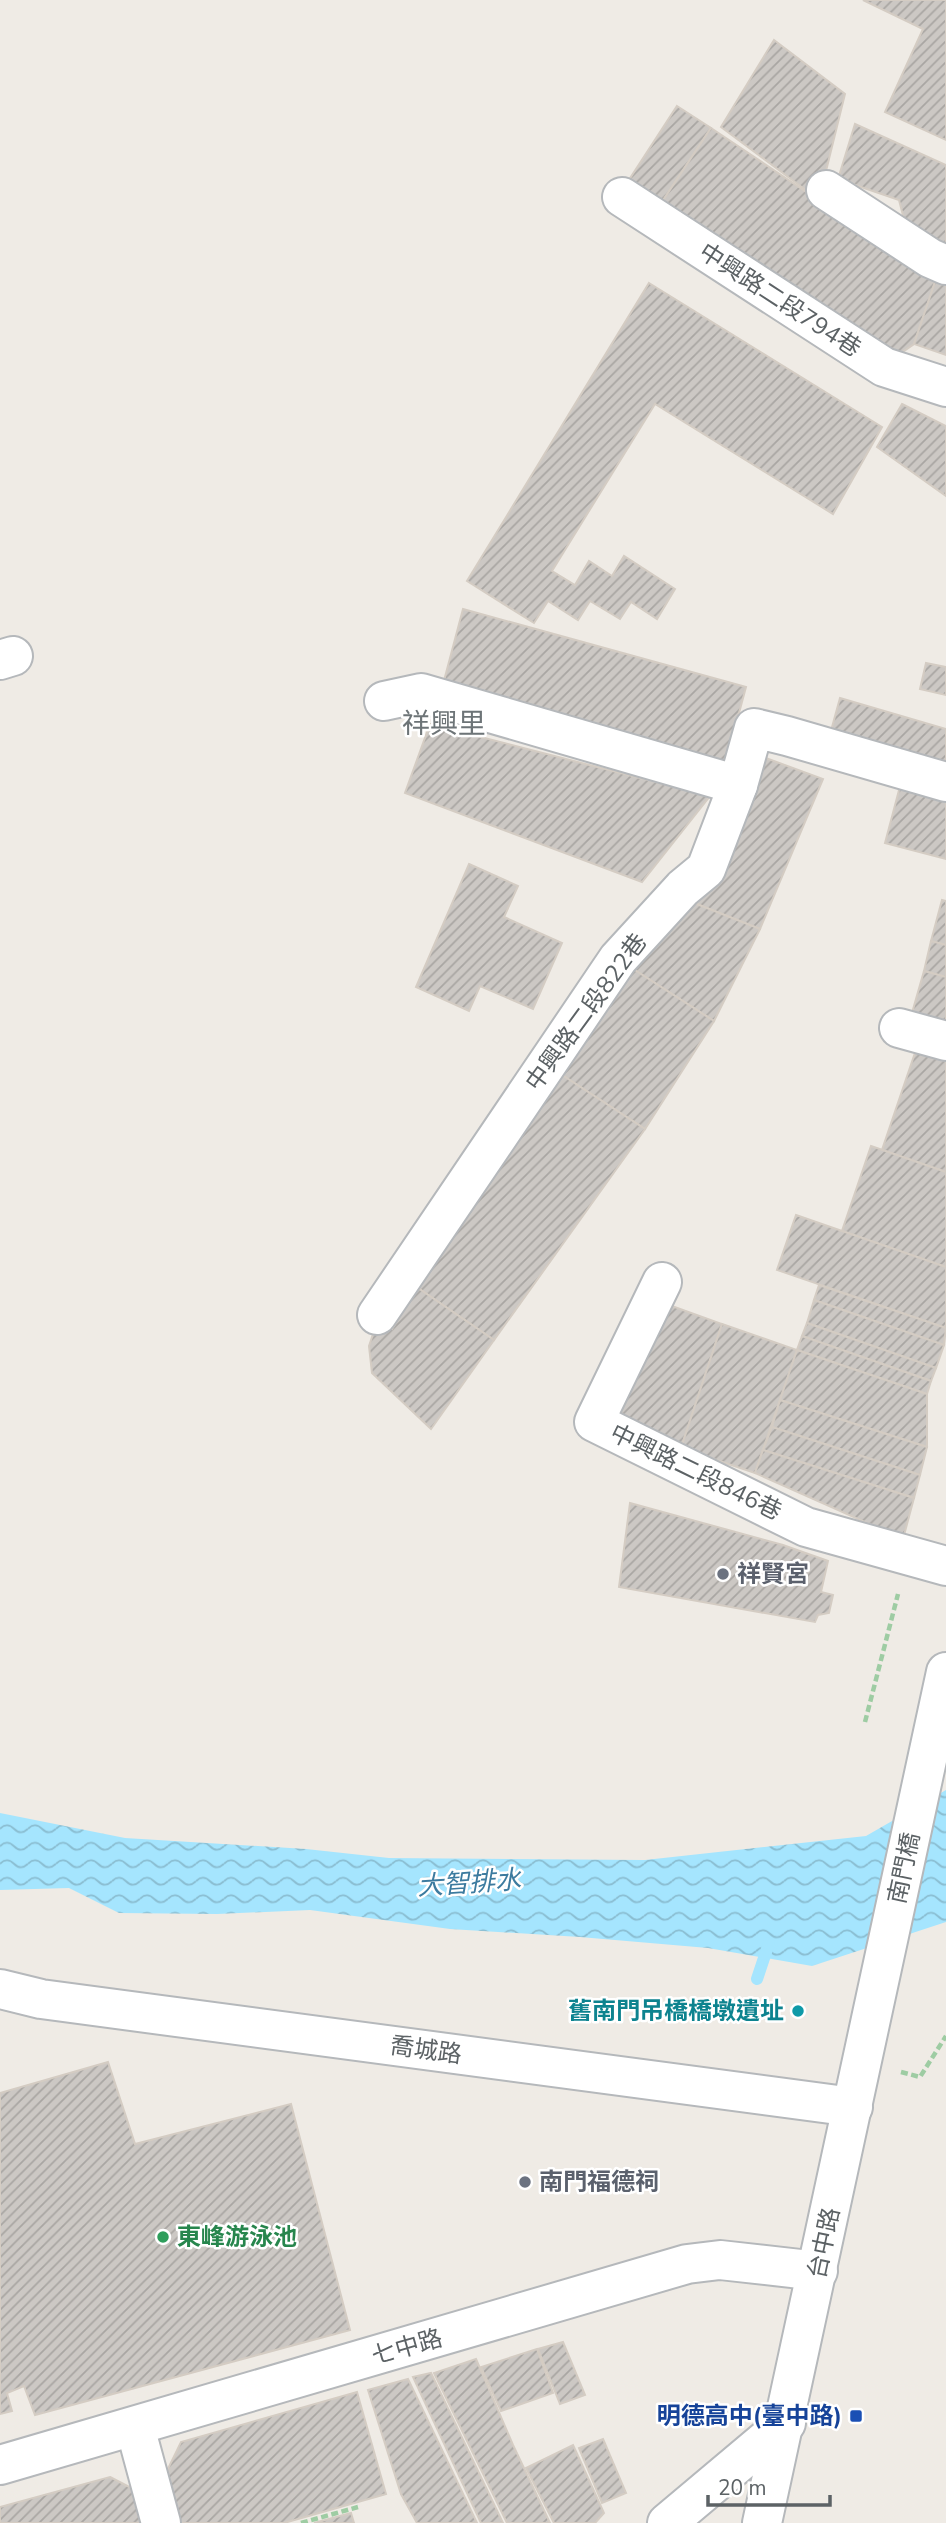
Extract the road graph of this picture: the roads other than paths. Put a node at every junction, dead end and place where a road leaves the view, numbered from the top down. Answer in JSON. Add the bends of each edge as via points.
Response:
{"nodes":[{"id":1,"x":826,"y":190,"type":"dead end"},
{"id":2,"x":622,"y":197,"type":"dead end"},
{"id":3,"x":946,"y":265,"type":"edge"},
{"id":4,"x":946,"y":387,"type":"edge"},
{"id":5,"x":384,"y":702,"type":"dead end"},
{"id":6,"x":946,"y":782,"type":"edge"},
{"id":7,"x":738,"y":785,"type":"junction"},
{"id":8,"x":899,"y":1028,"type":"dead end"},
{"id":9,"x":946,"y":1041,"type":"edge"},
{"id":10,"x":662,"y":1282,"type":"dead end"},
{"id":11,"x":377,"y":1315,"type":"dead end"},
{"id":12,"x":946,"y":1566,"type":"edge"},
{"id":13,"x":946,"y":1672,"type":"edge"},
{"id":14,"x":0,"y":1989,"type":"edge"},
{"id":15,"x":863,"y":2063,"type":"joint"},
{"id":16,"x":853,"y":2107,"type":"junction"},
{"id":17,"x":818,"y":2271,"type":"junction"},
{"id":18,"x":786,"y":2423,"type":"junction"},
{"id":19,"x":135,"y":2427,"type":"junction"},
{"id":20,"x":0,"y":2465,"type":"edge"},
{"id":21,"x":161,"y":2523,"type":"edge"},
{"id":22,"x":667,"y":2523,"type":"edge"},
{"id":23,"x":762,"y":2523,"type":"edge"}],
"edges":[{"from":1,"to":3,"type":"street"},
{"from":2,"to":4,"type":"street","name":"中興路二段794巷","via":[[884,367]]},
{"from":5,"to":7,"type":"street","via":[[421,694]]},
{"from":6,"to":7,"type":"street","name":"中興路二段822巷","via":[[754,728]]},
{"from":7,"to":11,"type":"street","name":"中興路二段822巷","via":[[706,869],[618,959]]},
{"from":8,"to":9,"type":"street"},
{"from":10,"to":12,"type":"street","name":"中興路二段846巷","via":[[594,1422],[806,1527]]},
{"from":13,"to":15,"type":"street","name":"南門橋"},
{"from":14,"to":16,"type":"street","name":"喬城路","via":[[54,2001]]},
{"from":15,"to":16,"type":"street","name":"台中路"},
{"from":16,"to":17,"type":"street","name":"台中路"},
{"from":17,"to":18,"type":"street","name":"台中路"},
{"from":17,"to":19,"type":"street","name":"七中路","via":[[720,2260],[687,2264]]},
{"from":18,"to":22,"type":"street"},
{"from":18,"to":23,"type":"street","name":"台中路"},
{"from":19,"to":20,"type":"street","name":"七中路"},
{"from":19,"to":21,"type":"street"}]}
